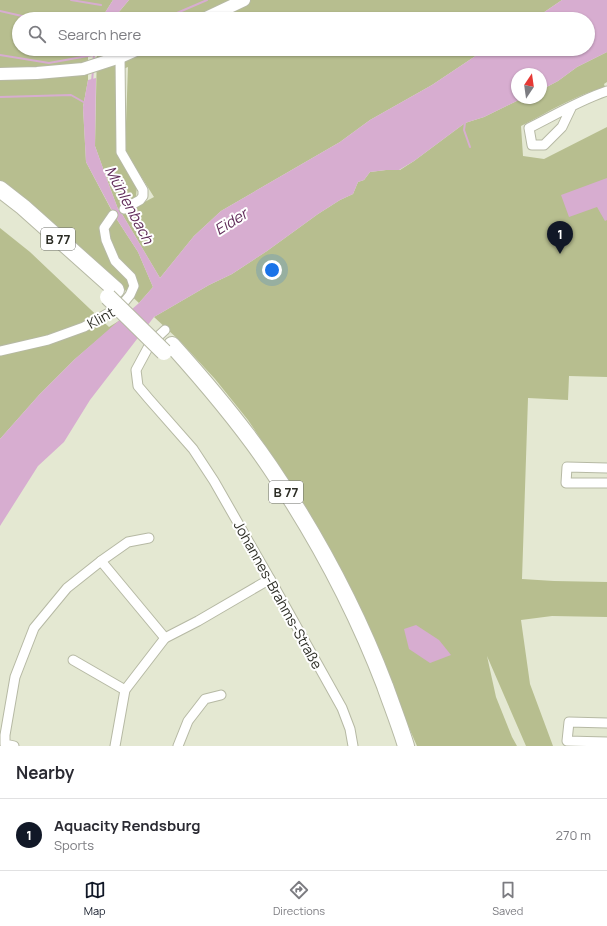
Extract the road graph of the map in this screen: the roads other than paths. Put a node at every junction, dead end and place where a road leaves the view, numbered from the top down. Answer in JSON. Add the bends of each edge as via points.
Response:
{"nodes":[{"id":1,"x":244,"y":0,"type":"edge"},
{"id":2,"x":219,"y":12,"type":"edge"},
{"id":3,"x":120,"y":57,"type":"joint"},
{"id":4,"x":0,"y":74,"type":"edge"},
{"id":5,"x":607,"y":91,"type":"edge"},
{"id":6,"x":572,"y":106,"type":"junction"},
{"id":7,"x":0,"y":189,"type":"edge"},
{"id":8,"x":0,"y":201,"type":"edge"},
{"id":9,"x":124,"y":208,"type":"dead end"},
{"id":10,"x":113,"y":215,"type":"dead end"},
{"id":11,"x":112,"y":293,"type":"junction"},
{"id":12,"x":165,"y":330,"type":"dead end"},
{"id":13,"x":168,"y":348,"type":"junction"},
{"id":14,"x":0,"y":351,"type":"edge"},
{"id":15,"x":607,"y":468,"type":"edge"},
{"id":16,"x":607,"y":483,"type":"edge"},
{"id":17,"x":149,"y":538,"type":"dead end"},
{"id":18,"x":101,"y":561,"type":"junction"},
{"id":19,"x":270,"y":579,"type":"junction"},
{"id":20,"x":165,"y":638,"type":"junction"},
{"id":21,"x":73,"y":660,"type":"dead end"},
{"id":22,"x":126,"y":690,"type":"junction"},
{"id":23,"x":221,"y":695,"type":"dead end"},
{"id":24,"x":607,"y":723,"type":"edge"},
{"id":25,"x":607,"y":742,"type":"edge"},
{"id":26,"x":9,"y":745,"type":"edge"},
{"id":27,"x":115,"y":746,"type":"edge"},
{"id":28,"x":178,"y":746,"type":"edge"},
{"id":29,"x":353,"y":746,"type":"edge"},
{"id":30,"x":396,"y":746,"type":"edge"},
{"id":31,"x":406,"y":746,"type":"edge"}],
"edges":[{"from":1,"to":2,"type":"street"},
{"from":3,"to":4,"type":"street","via":[[83,69]]},
{"from":3,"to":9,"type":"street","via":[[121,152],[143,190],[140,200]]},
{"from":5,"to":6,"type":"street"},
{"from":6,"to":6,"type":"street","via":[[529,128],[532,145],[544,145],[562,127]]},
{"from":7,"to":11,"type":"highway","number":"B 77","via":[[23,207]]},
{"from":8,"to":11,"type":"highway","number":"B 77"},
{"from":10,"to":14,"type":"street","name":"Klint","via":[[104,228],[106,240],[115,261],[131,277],[134,286],[121,306],[84,327],[48,340]]},
{"from":11,"to":13,"type":"highway","number":"B 77"},
{"from":12,"to":19,"type":"street","name":"Johannes-Brahms-Straße","via":[[150,344],[136,370],[138,386],[193,448]]},
{"from":13,"to":30,"type":"highway","number":"B 77","via":[[264,473],[292,517],[340,606],[361,652],[389,721]]},
{"from":13,"to":31,"type":"highway","number":"B 77","via":[[208,385],[270,467],[302,518],[343,591],[370,650]]},
{"from":15,"to":16,"type":"street","via":[[567,467],[566,482]]},
{"from":17,"to":18,"type":"street","via":[[128,542]]},
{"from":18,"to":20,"type":"street"},
{"from":18,"to":26,"type":"street","via":[[67,588],[34,628],[15,677],[5,735]]},
{"from":19,"to":20,"type":"street","via":[[198,622]]},
{"from":19,"to":29,"type":"street","name":"Johannes-Brahms-Straße","via":[[342,708]]},
{"from":20,"to":22,"type":"street"},
{"from":21,"to":22,"type":"street"},
{"from":22,"to":27,"type":"street"},
{"from":23,"to":28,"type":"street","via":[[205,699],[188,721]]},
{"from":24,"to":25,"type":"street","via":[[568,722],[567,741]]}]}
